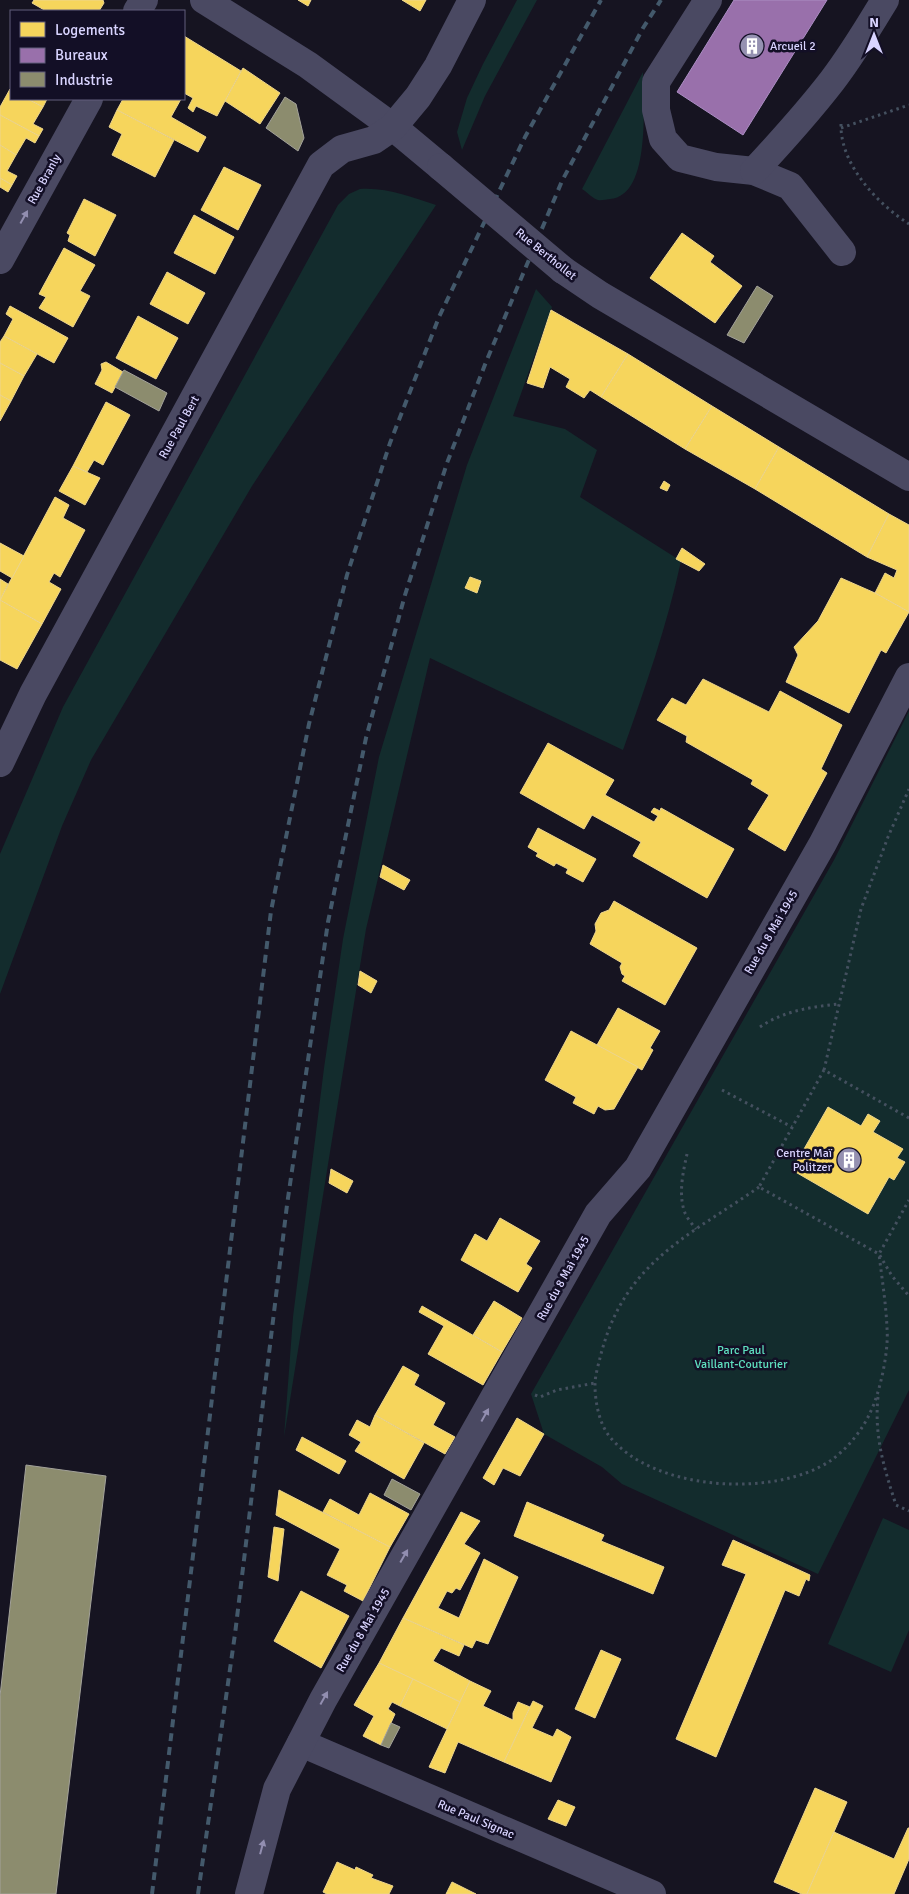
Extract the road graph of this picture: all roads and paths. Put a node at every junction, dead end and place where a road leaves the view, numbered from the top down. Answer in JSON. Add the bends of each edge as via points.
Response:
{"nodes":[{"id":1,"x":204,"y":0,"type":"edge"},
{"id":2,"x":472,"y":0,"type":"edge"},
{"id":3,"x":708,"y":0,"type":"edge"},
{"id":4,"x":885,"y":0,"type":"edge"},
{"id":5,"x":88,"y":100,"type":"edge"},
{"id":6,"x":841,"y":119,"type":"dead end"},
{"id":7,"x":393,"y":127,"type":"junction"},
{"id":8,"x":754,"y":171,"type":"junction"},
{"id":9,"x":909,"y":224,"type":"edge"},
{"id":10,"x":842,"y":252,"type":"dead end"},
{"id":11,"x":0,"y":260,"type":"edge"},
{"id":12,"x":909,"y":477,"type":"edge"},
{"id":13,"x":909,"y":677,"type":"edge"},
{"id":14,"x":0,"y":763,"type":"edge"},
{"id":15,"x":909,"y":789,"type":"edge"},
{"id":16,"x":903,"y":801,"type":"junction"},
{"id":17,"x":909,"y":805,"type":"edge"},
{"id":18,"x":838,"y":1004,"type":"junction"},
{"id":19,"x":756,"y":1030,"type":"dead end"},
{"id":20,"x":824,"y":1070,"type":"junction"},
{"id":21,"x":722,"y":1090,"type":"dead end"},
{"id":22,"x":909,"y":1118,"type":"edge"},
{"id":23,"x":792,"y":1127,"type":"junction"},
{"id":24,"x":689,"y":1146,"type":"dead end"},
{"id":25,"x":759,"y":1187,"type":"junction"},
{"id":26,"x":909,"y":1200,"type":"edge"},
{"id":27,"x":696,"y":1229,"type":"junction"},
{"id":28,"x":879,"y":1254,"type":"junction"},
{"id":29,"x":909,"y":1296,"type":"edge"},
{"id":30,"x":595,"y":1383,"type":"junction"},
{"id":31,"x":878,"y":1391,"type":"junction"},
{"id":32,"x":540,"y":1397,"type":"dead end"},
{"id":33,"x":909,"y":1511,"type":"edge"},
{"id":34,"x":301,"y":1743,"type":"junction"},
{"id":35,"x":249,"y":1894,"type":"edge"},
{"id":36,"x":652,"y":1894,"type":"edge"}],
"edges":[{"from":1,"to":7,"type":"street","name":"Rue Berthollet","via":[[308,65]]},
{"from":2,"to":7,"type":"street","name":"Rue Paul Bert","via":[[438,66]]},
{"from":3,"to":8,"type":"street","via":[[656,82],[656,110],[663,139],[680,158],[716,167]]},
{"from":4,"to":8,"type":"street","via":[[832,80]]},
{"from":11,"to":5,"type":"street","name":"Rue Branly","one_way":true},
{"from":6,"to":9,"type":"path","via":[[847,151],[857,173],[890,212]]},
{"from":7,"to":12,"type":"street","name":"Rue Berthollet","bridge":true,"via":[[563,270],[600,296]]},
{"from":7,"to":14,"type":"street","name":"Rue Paul Bert","via":[[374,140],[342,149],[321,165],[33,694]]},
{"from":8,"to":10,"type":"street","via":[[790,186]]},
{"from":34,"to":13,"type":"street","name":"Rue du 8 Mai 1945","one_way":true,"via":[[598,1214],[638,1168],[823,843]]},
{"from":15,"to":16,"type":"path"},
{"from":16,"to":17,"type":"path"},
{"from":16,"to":18,"type":"path","via":[[861,909]]},
{"from":18,"to":19,"type":"path","via":[[780,1015]]},
{"from":18,"to":20,"type":"path"},
{"from":20,"to":22,"type":"path"},
{"from":20,"to":23,"type":"path"},
{"from":21,"to":23,"type":"path"},
{"from":23,"to":25,"type":"path"},
{"from":24,"to":27,"type":"path","via":[[682,1198],[685,1214]]},
{"from":25,"to":27,"type":"path"},
{"from":25,"to":28,"type":"path"},
{"from":26,"to":28,"type":"path"},
{"from":27,"to":30,"type":"path","via":[[666,1251],[635,1282],[614,1314]]},
{"from":28,"to":29,"type":"path"},
{"from":28,"to":31,"type":"path","via":[[888,1331]]},
{"from":30,"to":31,"type":"path","via":[[599,1414],[608,1436],[626,1452],[680,1477],[708,1483],[741,1484],[774,1482],[830,1461],[851,1442],[870,1414]]},
{"from":30,"to":32,"type":"path","via":[[557,1390]]},
{"from":31,"to":33,"type":"path","via":[[876,1419],[886,1473],[896,1505]]},
{"from":35,"to":34,"type":"street","name":"Rue du 8 Mai 1945","one_way":true,"via":[[277,1789]]},
{"from":34,"to":36,"type":"street","name":"Rue Paul Signac"}]}
